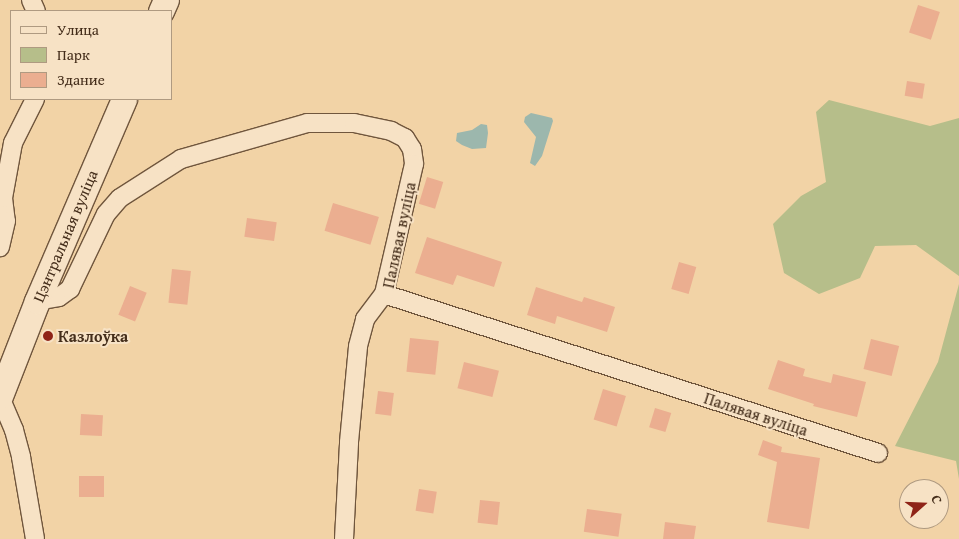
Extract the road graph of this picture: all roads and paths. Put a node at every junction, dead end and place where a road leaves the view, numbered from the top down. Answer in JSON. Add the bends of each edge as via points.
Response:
{"nodes":[{"id":1,"x":34,"y":100,"type":"edge"},
{"id":2,"x":124,"y":100,"type":"edge"},
{"id":3,"x":1,"y":196,"type":"edge"},
{"id":4,"x":0,"y":247,"type":"edge"},
{"id":5,"x":384,"y":294,"type":"junction"},
{"id":6,"x":37,"y":301,"type":"junction"},
{"id":7,"x":2,"y":385,"type":"edge"},
{"id":8,"x":878,"y":453,"type":"dead end"},
{"id":9,"x":35,"y":539,"type":"edge"},
{"id":10,"x":344,"y":539,"type":"edge"}],
"edges":[{"from":1,"to":3,"type":"street","via":[[13,143]]},
{"from":2,"to":6,"type":"main road","name":"Цэнтральная вуліца"},
{"from":3,"to":4,"type":"street","via":[[6,221]]},
{"from":5,"to":6,"type":"street","name":"Палявая вуліца","via":[[414,164],[412,148],[405,138],[391,130],[354,123],[307,123],[181,159],[120,198],[106,214],[70,289],[59,297]]},
{"from":5,"to":8,"type":"street","name":"Палявая вуліца"},
{"from":5,"to":10,"type":"street","via":[[365,319],[358,346]]},
{"from":6,"to":7,"type":"main road","name":"Цэнтральная вуліца"},
{"from":7,"to":9,"type":"street","name":"Цэнтральная вуліца","via":[[21,458]]}]}
